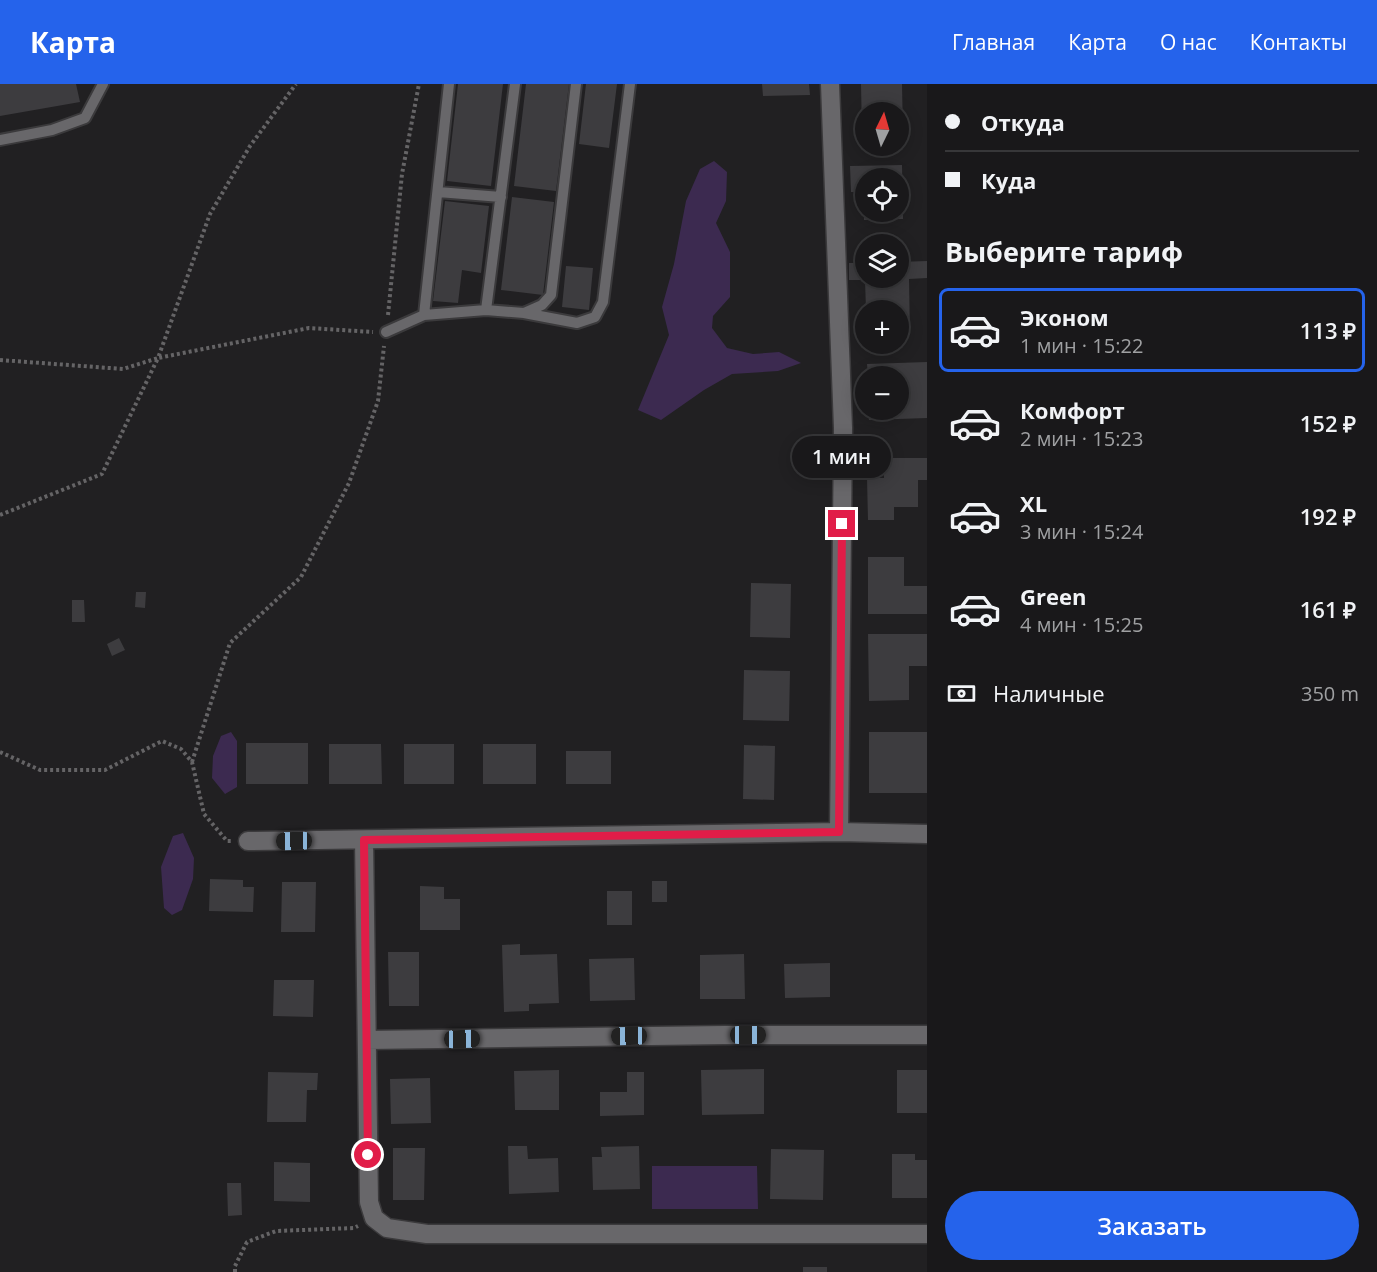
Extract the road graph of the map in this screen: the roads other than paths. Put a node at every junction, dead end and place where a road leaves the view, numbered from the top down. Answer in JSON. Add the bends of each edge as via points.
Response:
{"nodes":[{"id":1,"x":103,"y":84,"type":"edge"},
{"id":2,"x":449,"y":84,"type":"edge"},
{"id":3,"x":515,"y":84,"type":"edge"},
{"id":4,"x":576,"y":84,"type":"edge"},
{"id":5,"x":630,"y":84,"type":"edge"},
{"id":6,"x":830,"y":84,"type":"edge"},
{"id":7,"x":0,"y":140,"type":"edge"},
{"id":8,"x":438,"y":192,"type":"junction"},
{"id":9,"x":501,"y":197,"type":"junction"},
{"id":10,"x":486,"y":310,"type":"junction"},
{"id":11,"x":524,"y":313,"type":"junction"},
{"id":12,"x":424,"y":315,"type":"junction"},
{"id":13,"x":386,"y":333,"type":"road end"},
{"id":14,"x":839,"y":832,"type":"junction"},
{"id":15,"x":927,"y":834,"type":"edge"},
{"id":16,"x":364,"y":840,"type":"junction"},
{"id":17,"x":248,"y":841,"type":"road end"},
{"id":18,"x":927,"y":1035,"type":"edge"},
{"id":19,"x":367,"y":1040,"type":"junction"},
{"id":20,"x":927,"y":1234,"type":"edge"}],
"edges":[{"from":1,"to":7,"type":"lane","via":[[85,118],[52,130]]},
{"from":2,"to":8,"type":"lane"},
{"from":3,"to":9,"type":"lane"},
{"from":4,"to":11,"type":"lane","via":[[551,295]]},
{"from":5,"to":11,"type":"lane","via":[[603,302],[595,317],[577,323]]},
{"from":6,"to":14,"type":"street","via":[[843,429]]},
{"from":8,"to":9,"type":"lane"},
{"from":8,"to":12,"type":"lane"},
{"from":9,"to":10,"type":"lane"},
{"from":10,"to":11,"type":"lane"},
{"from":10,"to":12,"type":"lane"},
{"from":12,"to":13,"type":"lane"},
{"from":14,"to":15,"type":"street"},
{"from":14,"to":16,"type":"street"},
{"from":16,"to":17,"type":"street"},
{"from":16,"to":19,"type":"street"},
{"from":18,"to":19,"type":"street"},
{"from":19,"to":20,"type":"street","via":[[369,1202],[374,1218],[387,1228],[427,1234]]}]}
